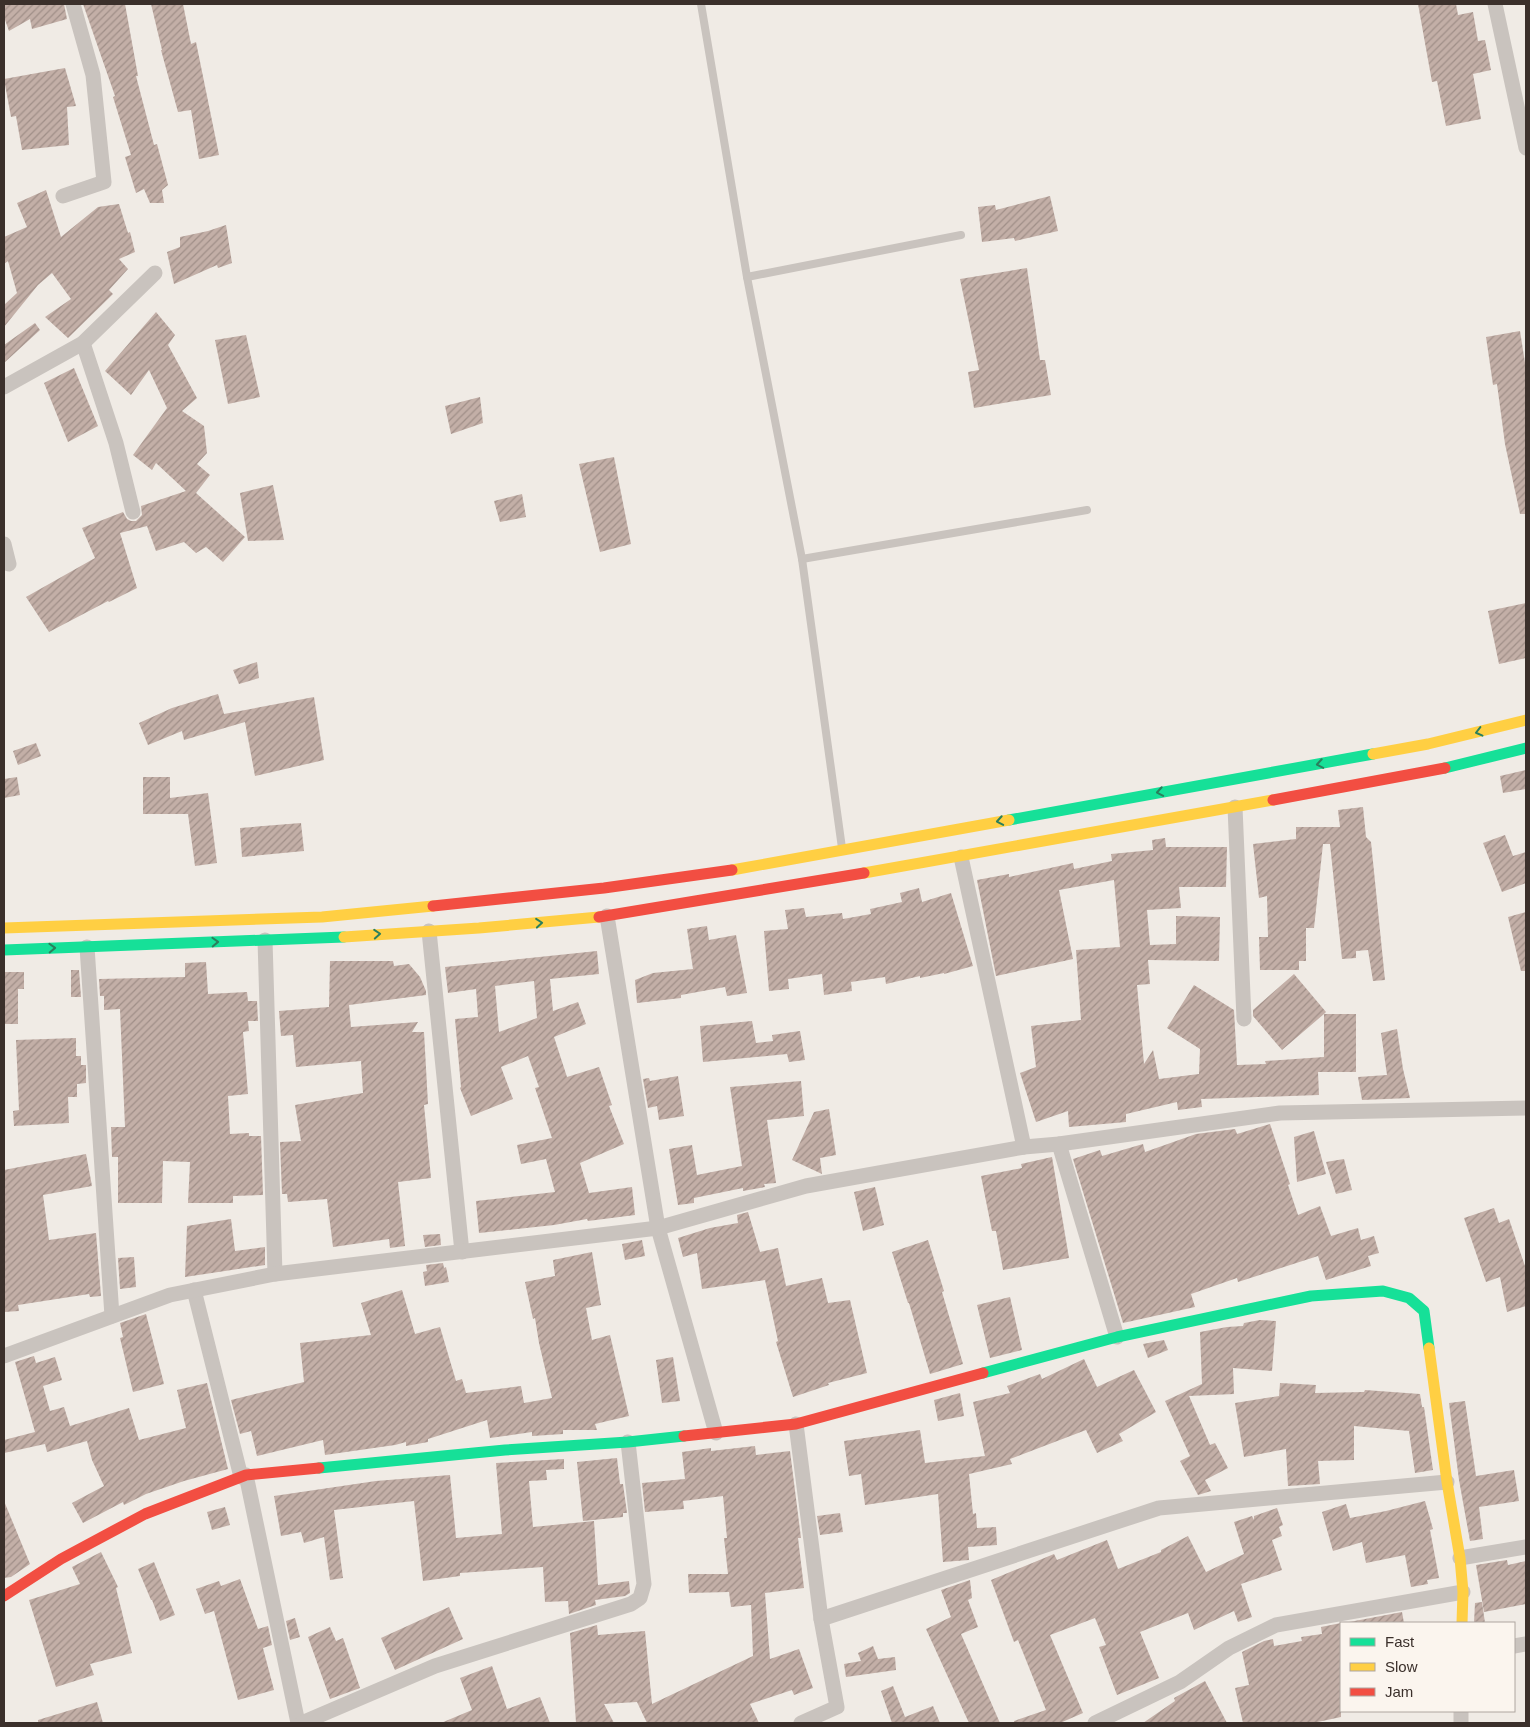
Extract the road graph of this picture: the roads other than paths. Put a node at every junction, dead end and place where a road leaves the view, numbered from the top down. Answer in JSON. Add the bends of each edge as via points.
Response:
{"nodes":[{"id":1,"x":73,"y":4,"type":"edge"},
{"id":2,"x":701,"y":4,"type":"edge"},
{"id":3,"x":1495,"y":4,"type":"edge"},
{"id":4,"x":1526,"y":148,"type":"edge"},
{"id":5,"x":63,"y":196,"type":"dead end"},
{"id":6,"x":961,"y":235,"type":"dead end"},
{"id":7,"x":155,"y":273,"type":"dead end"},
{"id":8,"x":747,"y":277,"type":"junction"},
{"id":9,"x":83,"y":343,"type":"junction"},
{"id":10,"x":4,"y":386,"type":"edge"},
{"id":11,"x":1087,"y":510,"type":"dead end"},
{"id":12,"x":133,"y":512,"type":"dead end"},
{"id":13,"x":4,"y":544,"type":"edge"},
{"id":14,"x":802,"y":560,"type":"junction"},
{"id":15,"x":9,"y":564,"type":"dead end"},
{"id":16,"x":1526,"y":720,"type":"edge"},
{"id":17,"x":1526,"y":748,"type":"edge"},
{"id":18,"x":1235,"y":807,"type":"junction"},
{"id":19,"x":843,"y":850,"type":"junction"},
{"id":20,"x":961,"y":857,"type":"junction"},
{"id":21,"x":607,"y":916,"type":"junction"},
{"id":22,"x":4,"y":928,"type":"edge"},
{"id":23,"x":429,"y":931,"type":"junction"},
{"id":24,"x":265,"y":940,"type":"junction"},
{"id":25,"x":87,"y":947,"type":"junction"},
{"id":26,"x":4,"y":950,"type":"edge"},
{"id":27,"x":1244,"y":1019,"type":"dead end"},
{"id":28,"x":1526,"y":1108,"type":"edge"},
{"id":29,"x":1058,"y":1144,"type":"junction"},
{"id":30,"x":1024,"y":1147,"type":"junction"},
{"id":31,"x":658,"y":1228,"type":"junction"},
{"id":32,"x":462,"y":1252,"type":"junction"},
{"id":33,"x":275,"y":1274,"type":"junction"},
{"id":34,"x":194,"y":1290,"type":"junction"},
{"id":35,"x":112,"y":1316,"type":"junction"},
{"id":36,"x":1117,"y":1337,"type":"junction"},
{"id":37,"x":4,"y":1356,"type":"edge"},
{"id":38,"x":796,"y":1424,"type":"junction"},
{"id":39,"x":716,"y":1433,"type":"junction"},
{"id":40,"x":628,"y":1442,"type":"junction"},
{"id":41,"x":244,"y":1476,"type":"junction"},
{"id":42,"x":1447,"y":1482,"type":"junction"},
{"id":43,"x":1526,"y":1547,"type":"edge"},
{"id":44,"x":1460,"y":1558,"type":"junction"},
{"id":45,"x":1463,"y":1592,"type":"junction"},
{"id":46,"x":4,"y":1596,"type":"edge"},
{"id":47,"x":821,"y":1619,"type":"junction"},
{"id":48,"x":1462,"y":1622,"type":"edge"},
{"id":49,"x":298,"y":1723,"type":"edge"},
{"id":50,"x":302,"y":1723,"type":"edge"},
{"id":51,"x":801,"y":1723,"type":"edge"},
{"id":52,"x":1095,"y":1723,"type":"edge"}],
"edges":[{"from":1,"to":5,"type":"street","via":[[93,75],[104,182]]},
{"from":2,"to":8,"type":"lane"},
{"from":3,"to":4,"type":"street"},
{"from":6,"to":8,"type":"lane"},
{"from":7,"to":9,"type":"street"},
{"from":8,"to":14,"type":"lane"},
{"from":9,"to":10,"type":"street"},
{"from":9,"to":12,"type":"street","via":[[116,442]]},
{"from":11,"to":14,"type":"lane"},
{"from":13,"to":15,"type":"street"},
{"from":14,"to":19,"type":"lane"},
{"from":16,"to":19,"type":"main road","one_way":true,"via":[[1428,744]]},
{"from":17,"to":18,"type":"main road","via":[[1436,770]]},
{"from":18,"to":20,"type":"main road"},
{"from":18,"to":27,"type":"street"},
{"from":19,"to":22,"type":"main road","via":[[604,888],[322,917]]},
{"from":20,"to":21,"type":"main road"},
{"from":20,"to":30,"type":"street"},
{"from":23,"to":21,"type":"main road","one_way":true},
{"from":21,"to":31,"type":"street"},
{"from":24,"to":23,"type":"main road","one_way":true},
{"from":23,"to":32,"type":"street"},
{"from":25,"to":24,"type":"main road","one_way":true},
{"from":24,"to":33,"type":"street"},
{"from":26,"to":25,"type":"main road","one_way":true},
{"from":25,"to":35,"type":"street"},
{"from":28,"to":29,"type":"street","via":[[1280,1113]]},
{"from":29,"to":30,"type":"street"},
{"from":29,"to":36,"type":"street"},
{"from":30,"to":31,"type":"street","via":[[806,1186]]},
{"from":31,"to":32,"type":"street"},
{"from":31,"to":39,"type":"street"},
{"from":32,"to":33,"type":"street"},
{"from":33,"to":34,"type":"street"},
{"from":34,"to":35,"type":"street"},
{"from":34,"to":41,"type":"street"},
{"from":35,"to":37,"type":"street"},
{"from":36,"to":38,"type":"main road"},
{"from":36,"to":42,"type":"main road","via":[[1311,1296],[1384,1291],[1409,1298],[1424,1310]]},
{"from":38,"to":39,"type":"main road"},
{"from":38,"to":47,"type":"street"},
{"from":39,"to":40,"type":"main road"},
{"from":40,"to":41,"type":"main road","via":[[505,1450]]},
{"from":40,"to":50,"type":"street","via":[[644,1584],[640,1598],[630,1604],[435,1666]]},
{"from":41,"to":46,"type":"main road","via":[[145,1514],[61,1559]]},
{"from":41,"to":49,"type":"street"},
{"from":42,"to":44,"type":"main road"},
{"from":42,"to":47,"type":"street","via":[[1159,1508]]},
{"from":43,"to":44,"type":"street"},
{"from":44,"to":45,"type":"main road"},
{"from":45,"to":48,"type":"main road"},
{"from":45,"to":52,"type":"street","via":[[1276,1625],[1229,1648],[1180,1682]]},
{"from":47,"to":51,"type":"street","via":[[837,1707]]}]}
